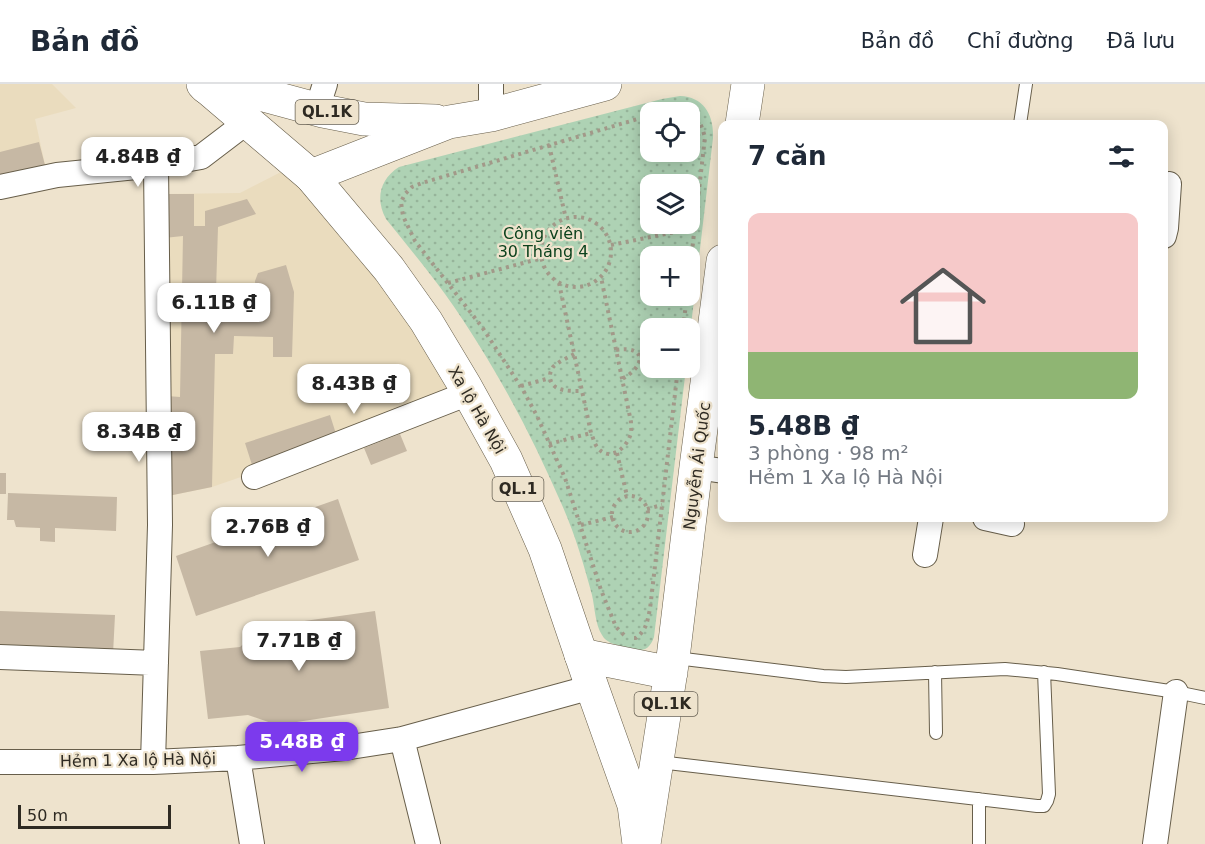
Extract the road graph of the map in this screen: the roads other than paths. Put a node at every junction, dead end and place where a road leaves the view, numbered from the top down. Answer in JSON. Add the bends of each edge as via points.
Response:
{"nodes":[{"id":1,"x":605,"y":84,"type":"edge"},
{"id":2,"x":748,"y":84,"type":"edge"},
{"id":3,"x":1026,"y":84,"type":"edge"},
{"id":4,"x":205,"y":85,"type":"edge"},
{"id":5,"x":321,"y":97,"type":"edge"},
{"id":6,"x":491,"y":100,"type":"edge"},
{"id":7,"x":743,"y":120,"type":"edge"},
{"id":8,"x":1021,"y":120,"type":"edge"},
{"id":9,"x":247,"y":122,"type":"junction"},
{"id":10,"x":449,"y":122,"type":"junction"},
{"id":11,"x":156,"y":165,"type":"junction"},
{"id":12,"x":311,"y":176,"type":"junction"},
{"id":13,"x":0,"y":187,"type":"edge"},
{"id":14,"x":718,"y":341,"type":"edge"},
{"id":15,"x":469,"y":393,"type":"junction"},
{"id":16,"x":710,"y":469,"type":"edge"},
{"id":17,"x":254,"y":477,"type":"dead end"},
{"id":18,"x":930,"y":522,"type":"edge"},
{"id":19,"x":1003,"y":522,"type":"edge"},
{"id":20,"x":1012,"y":524,"type":"dead end"},
{"id":21,"x":925,"y":555,"type":"dead end"},
{"id":22,"x":581,"y":655,"type":"junction"},
{"id":23,"x":0,"y":657,"type":"edge"},
{"id":24,"x":156,"y":663,"type":"junction"},
{"id":25,"x":672,"y":666,"type":"junction"},
{"id":26,"x":935,"y":672,"type":"junction"},
{"id":27,"x":1044,"y":672,"type":"junction"},
{"id":28,"x":592,"y":687,"type":"junction"},
{"id":29,"x":1176,"y":692,"type":"junction"},
{"id":30,"x":1205,"y":698,"type":"edge"},
{"id":31,"x":936,"y":733,"type":"dead end"},
{"id":32,"x":402,"y":739,"type":"junction"},
{"id":33,"x":238,"y":758,"type":"junction"},
{"id":34,"x":657,"y":761,"type":"junction"},
{"id":35,"x":0,"y":762,"type":"edge"},
{"id":36,"x":153,"y":762,"type":"junction"},
{"id":37,"x":979,"y":800,"type":"junction"},
{"id":38,"x":252,"y":844,"type":"edge"},
{"id":39,"x":428,"y":844,"type":"edge"},
{"id":40,"x":639,"y":844,"type":"edge"},
{"id":41,"x":645,"y":844,"type":"edge"},
{"id":42,"x":979,"y":844,"type":"edge"},
{"id":43,"x":1155,"y":844,"type":"edge"}],
"edges":[{"from":1,"to":6,"type":"main road","number":"QL.1K"},
{"from":2,"to":7,"type":"main road"},
{"from":3,"to":8,"type":"lane"},
{"from":4,"to":5,"type":"main road","number":"QL.1K","via":[[264,95]]},
{"from":4,"to":9,"type":"main road","name":"Xa lộ Hà Nội","number":"QL.1"},
{"from":5,"to":10,"type":"main road","number":"QL.1K","via":[[364,119]]},
{"from":6,"to":10,"type":"main road","number":"QL.1K"},
{"from":9,"to":11,"type":"street","via":[[201,157]]},
{"from":9,"to":12,"type":"main road","name":"Xa lộ Hà Nội","number":"QL.1"},
{"from":10,"to":12,"type":"main road","number":"QL.1K"},
{"from":11,"to":13,"type":"street","via":[[57,175]]},
{"from":11,"to":24,"type":"street","via":[[160,525]]},
{"from":12,"to":15,"type":"main road","name":"Xa lộ Hà Nội","number":"QL.1","via":[[426,321]]},
{"from":14,"to":16,"type":"main road","name":"Nguyễn Ái Quốc","number":"QL.1K"},
{"from":15,"to":17,"type":"street"},
{"from":15,"to":22,"type":"main road","name":"Xa lộ Hà Nội","number":"QL.1","via":[[506,459],[545,549]]},
{"from":16,"to":25,"type":"main road","name":"Nguyễn Ái Quốc","number":"QL.1K","via":[[685,564]]},
{"from":18,"to":21,"type":"street"},
{"from":19,"to":20,"type":"street"},
{"from":22,"to":25,"type":"main road"},
{"from":22,"to":28,"type":"main road","name":"Xa lộ Hà Nội","number":"QL.1"},
{"from":23,"to":24,"type":"street"},
{"from":24,"to":36,"type":"street"},
{"from":25,"to":26,"type":"lane","via":[[846,677]]},
{"from":25,"to":34,"type":"main road","number":"QL.1K"},
{"from":26,"to":27,"type":"lane"},
{"from":26,"to":31,"type":"lane"},
{"from":27,"to":29,"type":"lane"},
{"from":27,"to":37,"type":"lane","via":[[1047,801],[1044,806],[1037,806]]},
{"from":28,"to":32,"type":"street","name":"Hẻm 1 Xa lộ Hà Nội"},
{"from":28,"to":40,"type":"main road","name":"Xa lộ Hà Nội","number":"QL.1","via":[[634,805]]},
{"from":29,"to":30,"type":"lane"},
{"from":29,"to":43,"type":"street"},
{"from":32,"to":33,"type":"street","name":"Hẻm 1 Xa lộ Hà Nội"},
{"from":32,"to":39,"type":"street"},
{"from":33,"to":36,"type":"street","name":"Hẻm 1 Xa lộ Hà Nội"},
{"from":33,"to":38,"type":"street"},
{"from":34,"to":37,"type":"lane"},
{"from":34,"to":41,"type":"main road","number":"QL.1K"},
{"from":35,"to":36,"type":"street","name":"Hẻm 1 Xa lộ Hà Nội"},
{"from":37,"to":42,"type":"lane"}]}
